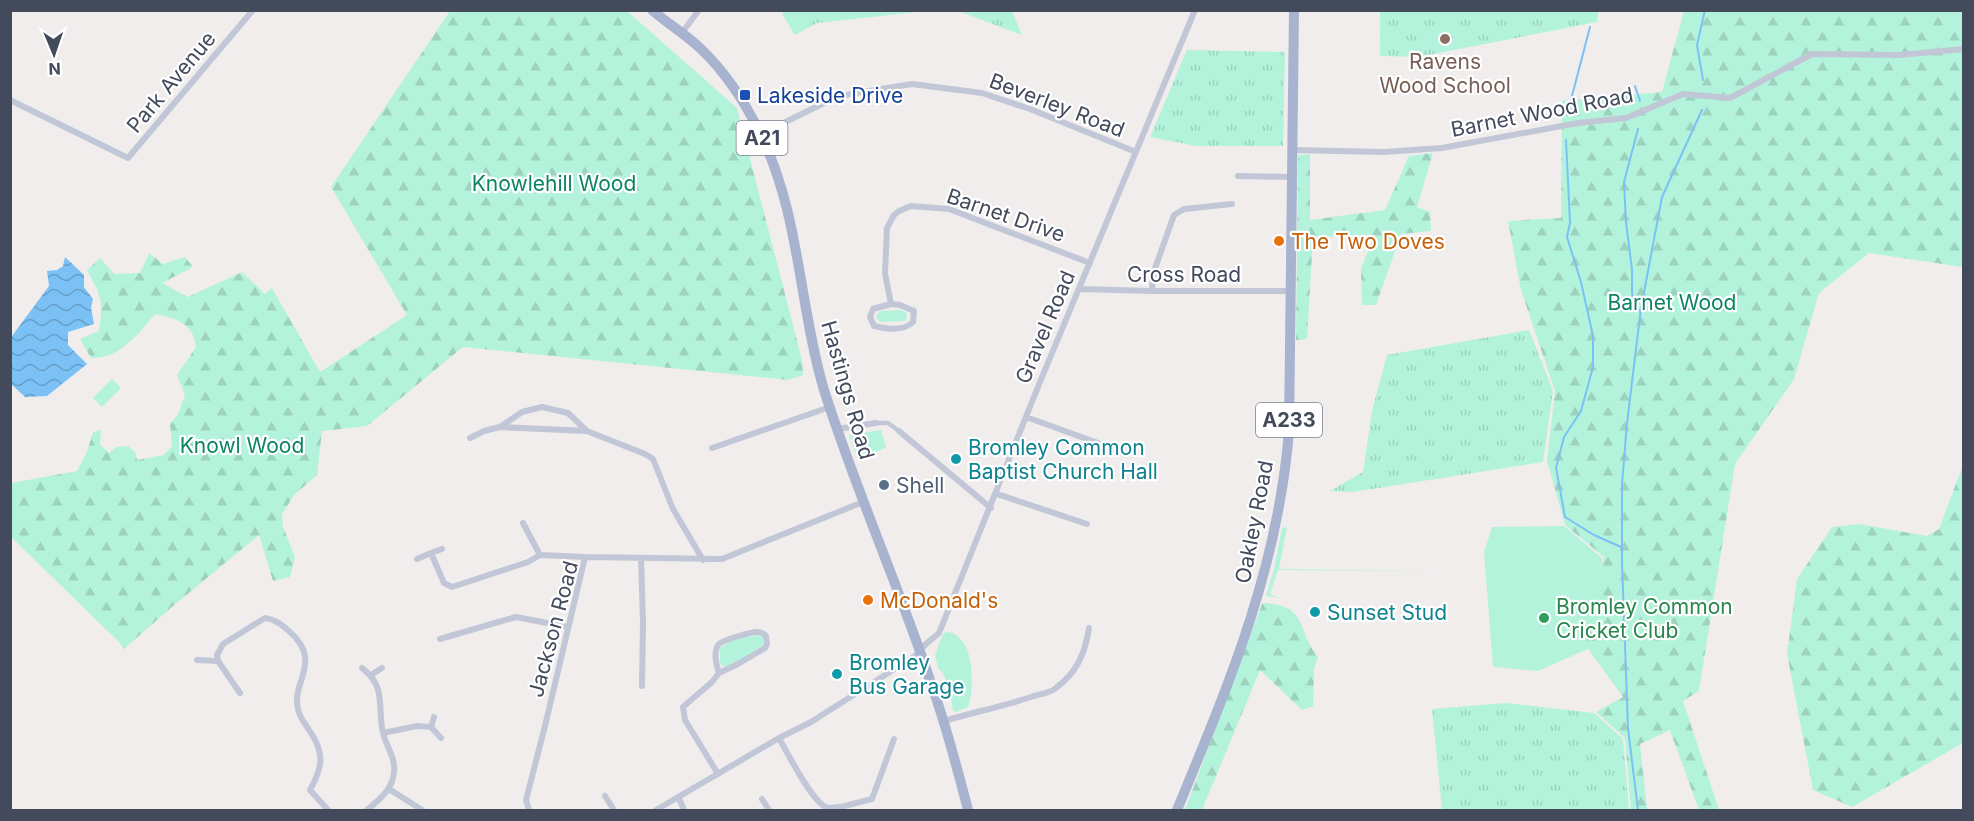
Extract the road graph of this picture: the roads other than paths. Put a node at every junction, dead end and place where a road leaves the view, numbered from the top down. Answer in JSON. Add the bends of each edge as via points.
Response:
{"nodes":[{"id":1,"x":253,"y":10,"type":"edge"},
{"id":2,"x":652,"y":10,"type":"edge"},
{"id":3,"x":699,"y":10,"type":"edge"},
{"id":4,"x":1195,"y":10,"type":"edge"},
{"id":5,"x":1294,"y":10,"type":"edge"},
{"id":6,"x":681,"y":34,"type":"junction"},
{"id":7,"x":1964,"y":49,"type":"edge"},
{"id":8,"x":10,"y":100,"type":"edge"},
{"id":9,"x":761,"y":134,"type":"junction"},
{"id":10,"x":1292,"y":150,"type":"junction"},
{"id":11,"x":1136,"y":152,"type":"junction"},
{"id":12,"x":1238,"y":176,"type":"dead end"},
{"id":13,"x":1291,"y":177,"type":"junction"},
{"id":14,"x":1232,"y":204,"type":"dead end"},
{"id":15,"x":1090,"y":263,"type":"junction"},
{"id":16,"x":1079,"y":289,"type":"junction"},
{"id":17,"x":1152,"y":291,"type":"junction"},
{"id":18,"x":1290,"y":291,"type":"junction"},
{"id":19,"x":891,"y":304,"type":"junction"},
{"id":20,"x":830,"y":407,"type":"junction"},
{"id":21,"x":1026,"y":417,"type":"junction"},
{"id":22,"x":876,"y":423,"type":"joint"},
{"id":23,"x":500,"y":427,"type":"junction"},
{"id":24,"x":837,"y":429,"type":"junction"},
{"id":25,"x":587,"y":431,"type":"junction"},
{"id":26,"x":899,"y":431,"type":"joint"},
{"id":27,"x":470,"y":438,"type":"dead end"},
{"id":28,"x":712,"y":448,"type":"dead end"},
{"id":29,"x":1123,"y":452,"type":"dead end"},
{"id":30,"x":996,"y":494,"type":"junction"},
{"id":31,"x":862,"y":502,"type":"junction"},
{"id":32,"x":991,"y":508,"type":"junction"},
{"id":33,"x":523,"y":523,"type":"dead end"},
{"id":34,"x":1087,"y":524,"type":"dead end"},
{"id":35,"x":441,"y":549,"type":"dead end"},
{"id":36,"x":430,"y":553,"type":"junction"},
{"id":37,"x":540,"y":555,"type":"junction"},
{"id":38,"x":585,"y":557,"type":"junction"},
{"id":39,"x":641,"y":558,"type":"junction"},
{"id":40,"x":417,"y":559,"type":"dead end"},
{"id":41,"x":703,"y":560,"type":"junction"},
{"id":42,"x":568,"y":627,"type":"junction"},
{"id":43,"x":1089,"y":628,"type":"dead end"},
{"id":44,"x":440,"y":639,"type":"dead end"},
{"id":45,"x":923,"y":648,"type":"junction"},
{"id":46,"x":197,"y":660,"type":"dead end"},
{"id":47,"x":218,"y":661,"type":"junction"},
{"id":48,"x":362,"y":668,"type":"dead end"},
{"id":49,"x":382,"y":668,"type":"dead end"},
{"id":50,"x":719,"y":673,"type":"junction"},
{"id":51,"x":371,"y":675,"type":"junction"},
{"id":52,"x":642,"y":686,"type":"dead end"},
{"id":53,"x":240,"y":693,"type":"dead end"},
{"id":54,"x":434,"y":717,"type":"dead end"},
{"id":55,"x":944,"y":721,"type":"junction"},
{"id":56,"x":431,"y":727,"type":"junction"},
{"id":57,"x":383,"y":733,"type":"junction"},
{"id":58,"x":441,"y":738,"type":"dead end"},
{"id":59,"x":779,"y":738,"type":"junction"},
{"id":60,"x":894,"y":739,"type":"dead end"},
{"id":61,"x":718,"y":774,"type":"junction"},
{"id":62,"x":389,"y":789,"type":"junction"},
{"id":63,"x":605,"y":796,"type":"dead end"},
{"id":64,"x":679,"y":798,"type":"junction"},
{"id":65,"x":762,"y":799,"type":"dead end"},
{"id":66,"x":822,"y":809,"type":"edge"},
{"id":67,"x":328,"y":810,"type":"edge"},
{"id":68,"x":367,"y":810,"type":"edge"},
{"id":69,"x":422,"y":810,"type":"edge"},
{"id":70,"x":529,"y":810,"type":"edge"},
{"id":71,"x":614,"y":810,"type":"edge"},
{"id":72,"x":656,"y":810,"type":"edge"},
{"id":73,"x":684,"y":810,"type":"edge"},
{"id":74,"x":769,"y":810,"type":"edge"},
{"id":75,"x":968,"y":810,"type":"edge"},
{"id":76,"x":1177,"y":810,"type":"edge"}],
"edges":[{"from":1,"to":8,"type":"street","name":"Park Avenue","via":[[128,158]]},
{"from":2,"to":6,"type":"main road","name":"Hastings Road","number":"A21"},
{"from":3,"to":6,"type":"street"},
{"from":4,"to":11,"type":"street","name":"Gravel Road"},
{"from":5,"to":10,"type":"main road","name":"Oakley Road","number":"A233"},
{"from":6,"to":9,"type":"main road","name":"Hastings Road","number":"A21","via":[[720,70]]},
{"from":7,"to":10,"type":"street","name":"Barnet Wood Road","via":[[1900,55],[1812,54],[1730,98],[1683,94],[1626,118],[1442,148],[1384,152]]},
{"from":9,"to":11,"type":"street","name":"Beverley Road","via":[[850,94],[912,84],[982,93]]},
{"from":9,"to":20,"type":"main road","name":"Hastings Road","number":"A21","via":[[782,186],[814,349]]},
{"from":10,"to":13,"type":"main road","name":"Oakley Road","number":"A233"},
{"from":11,"to":15,"type":"street","name":"Gravel Road"},
{"from":12,"to":13,"type":"street"},
{"from":13,"to":18,"type":"main road","name":"Oakley Road","number":"A233"},
{"from":14,"to":17,"type":"street","via":[[1184,209],[1174,215],[1153,274]]},
{"from":15,"to":16,"type":"street","name":"Gravel Road"},
{"from":15,"to":19,"type":"street","name":"Barnet Drive","via":[[949,208],[911,206],[898,211],[887,228],[885,273]]},
{"from":16,"to":17,"type":"street","name":"Cross Road"},
{"from":16,"to":21,"type":"street","name":"Gravel Road"},
{"from":17,"to":18,"type":"street","name":"Cross Road"},
{"from":18,"to":76,"type":"main road","name":"Oakley Road","number":"A233","via":[[1289,431],[1277,524],[1239,654]]},
{"from":19,"to":19,"type":"street","via":[[873,309],[870,317],[874,326],[904,328],[913,322],[914,311]]},
{"from":20,"to":24,"type":"main road","name":"Hastings Road","number":"A21"},
{"from":20,"to":28,"type":"street"},
{"from":21,"to":29,"type":"street"},
{"from":21,"to":30,"type":"street","name":"Gravel Road"},
{"from":22,"to":24,"type":"street"},
{"from":22,"to":26,"type":"street","via":[[888,423]]},
{"from":23,"to":25,"type":"street"},
{"from":23,"to":25,"type":"street","via":[[522,412],[543,407],[568,413]]},
{"from":23,"to":27,"type":"street"},
{"from":24,"to":31,"type":"main road","name":"Hastings Road","number":"A21"},
{"from":25,"to":41,"type":"street","via":[[653,459],[674,509]]},
{"from":26,"to":32,"type":"street"},
{"from":30,"to":32,"type":"street","name":"Gravel Road"},
{"from":30,"to":34,"type":"street"},
{"from":31,"to":41,"type":"street","name":"Jackson Road","via":[[731,556]]},
{"from":31,"to":45,"type":"main road","name":"Hastings Road","number":"A21"},
{"from":32,"to":45,"type":"street","name":"Gravel Road","via":[[939,633]]},
{"from":33,"to":37,"type":"street"},
{"from":35,"to":36,"type":"street"},
{"from":36,"to":37,"type":"street","via":[[444,583],[452,587]]},
{"from":36,"to":40,"type":"street"},
{"from":37,"to":38,"type":"street"},
{"from":38,"to":39,"type":"street","name":"Jackson Road"},
{"from":38,"to":42,"type":"street","name":"Jackson Road"},
{"from":39,"to":41,"type":"street","name":"Jackson Road"},
{"from":39,"to":52,"type":"street"},
{"from":42,"to":44,"type":"street","via":[[516,617]]},
{"from":42,"to":70,"type":"street","name":"Jackson Road","via":[[526,800]]},
{"from":43,"to":55,"type":"street","via":[[1086,648],[1074,671],[1054,690]]},
{"from":45,"to":55,"type":"main road","name":"Hastings Road","number":"A21"},
{"from":45,"to":59,"type":"street","name":"Gravel Road","via":[[811,722]]},
{"from":46,"to":47,"type":"street"},
{"from":47,"to":53,"type":"street"},
{"from":47,"to":67,"type":"street","via":[[223,644],[265,618],[296,637],[305,664],[297,708],[321,758],[319,775],[310,790]]},
{"from":48,"to":51,"type":"street"},
{"from":49,"to":51,"type":"street"},
{"from":50,"to":50,"type":"street","via":[[719,644],[755,632],[764,633],[765,648]]},
{"from":50,"to":61,"type":"street","via":[[682,712]]},
{"from":51,"to":57,"type":"street","via":[[380,698]]},
{"from":54,"to":56,"type":"street"},
{"from":55,"to":75,"type":"main road","name":"Hastings Road","number":"A21"},
{"from":56,"to":57,"type":"street"},
{"from":56,"to":58,"type":"street"},
{"from":57,"to":62,"type":"street","via":[[394,767]]},
{"from":59,"to":61,"type":"street","name":"Gravel Road"},
{"from":59,"to":66,"type":"street"},
{"from":60,"to":66,"type":"street","via":[[872,799]]},
{"from":61,"to":64,"type":"street","name":"Gravel Road"},
{"from":62,"to":68,"type":"street"},
{"from":62,"to":69,"type":"street"},
{"from":63,"to":71,"type":"street"},
{"from":64,"to":72,"type":"street","name":"Gravel Road"},
{"from":64,"to":73,"type":"street"},
{"from":65,"to":74,"type":"street"}]}
